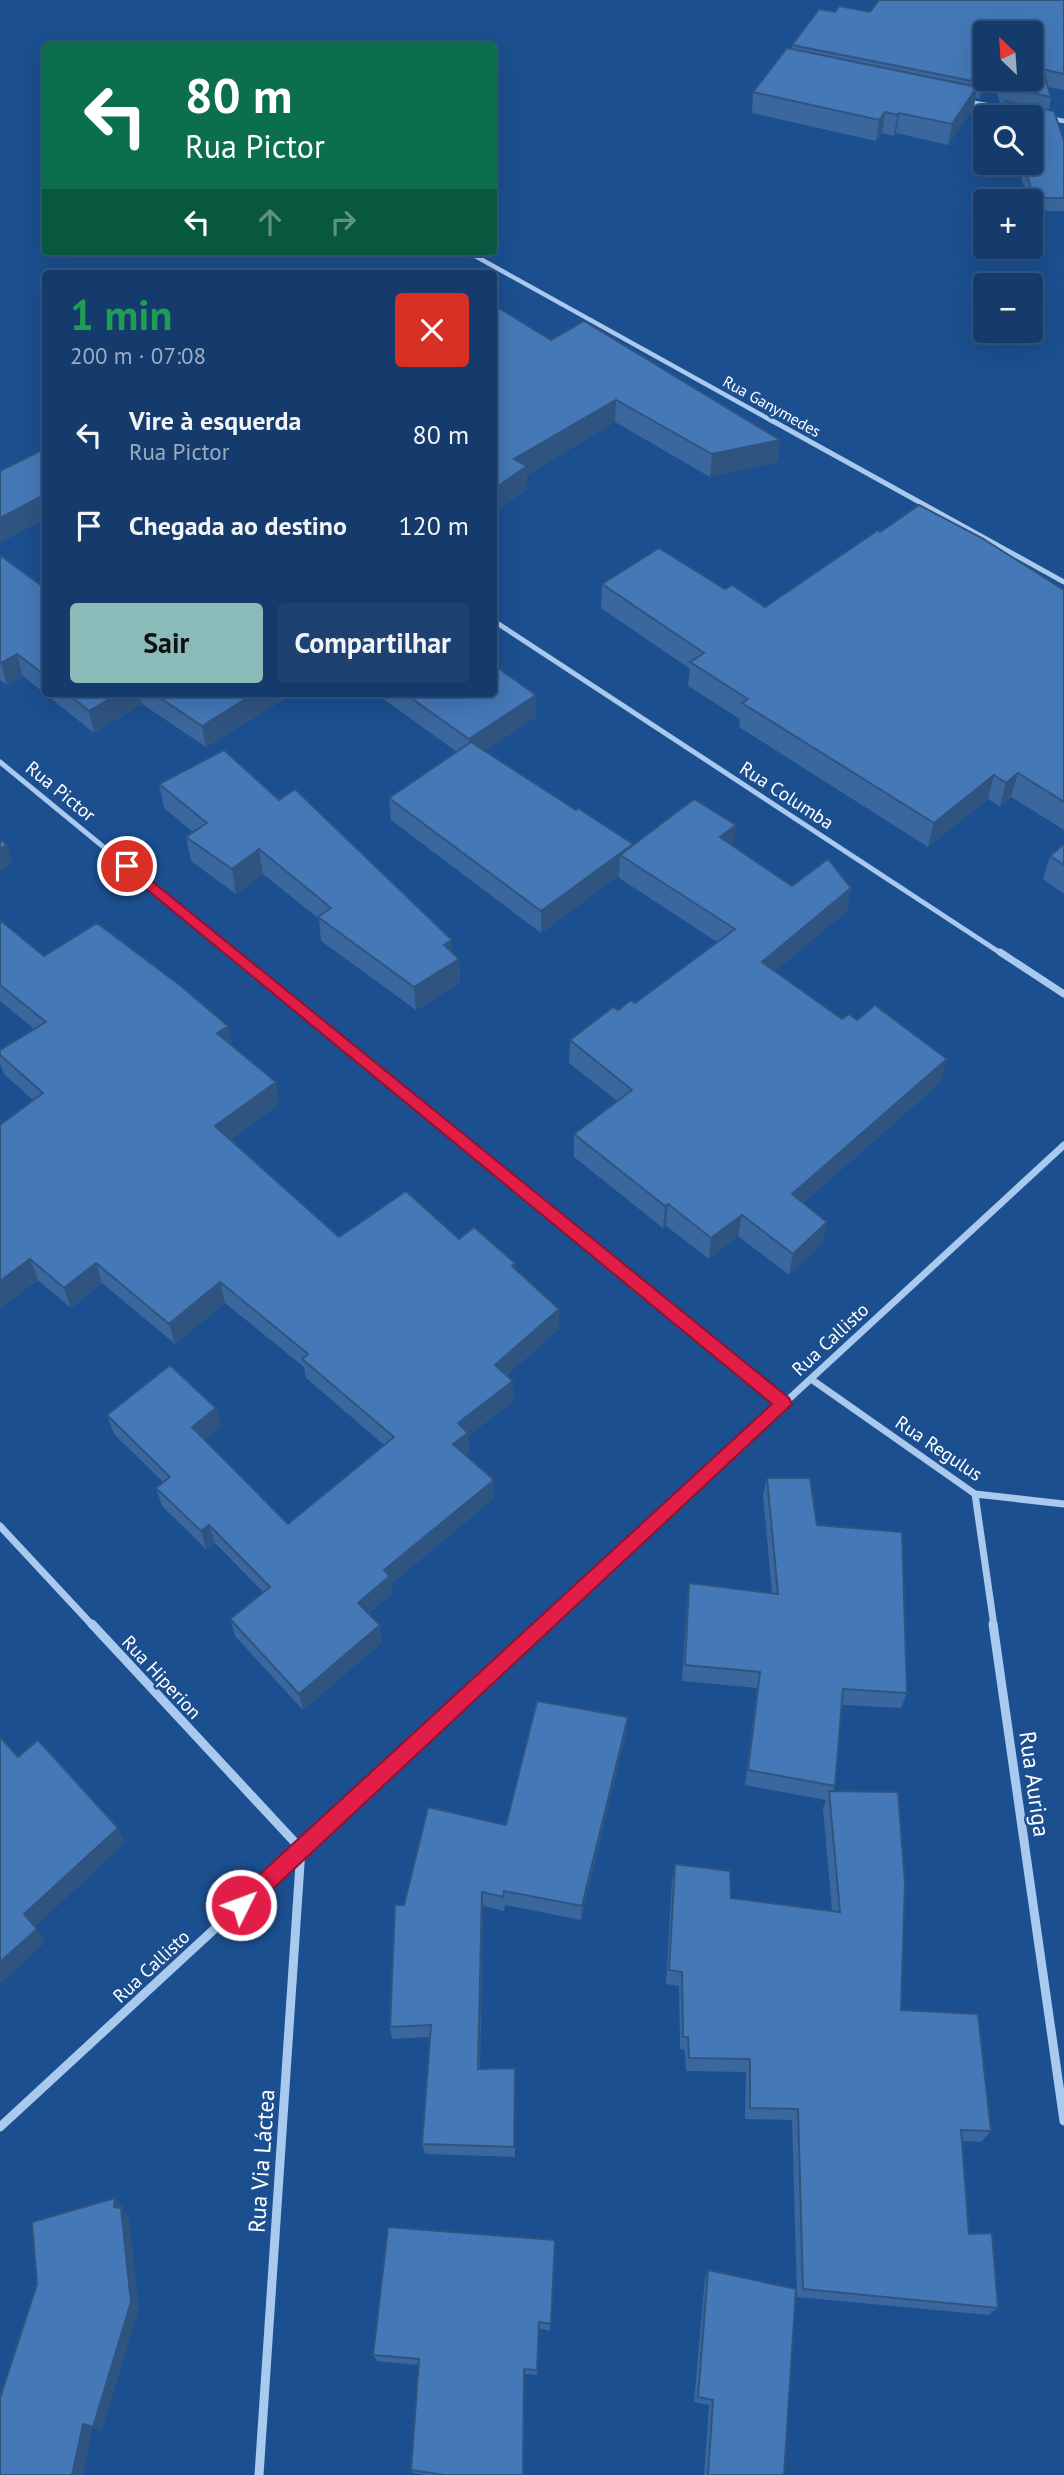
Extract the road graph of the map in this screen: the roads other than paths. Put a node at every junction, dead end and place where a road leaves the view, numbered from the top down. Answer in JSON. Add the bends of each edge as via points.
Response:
{"nodes":[{"id":1,"x":958,"y":99,"type":"edge"},
{"id":2,"x":986,"y":105,"type":"edge"},
{"id":3,"x":1043,"y":117,"type":"edge"},
{"id":4,"x":1064,"y":121,"type":"edge"},
{"id":5,"x":475,"y":256,"type":"edge"},
{"id":6,"x":1064,"y":582,"type":"edge"},
{"id":7,"x":497,"y":623,"type":"edge"},
{"id":8,"x":0,"y":762,"type":"edge"},
{"id":9,"x":1064,"y":994,"type":"edge"},
{"id":10,"x":1064,"y":1144,"type":"edge"},
{"id":11,"x":811,"y":1379,"type":"junction"},
{"id":12,"x":783,"y":1404,"type":"junction"},
{"id":13,"x":975,"y":1494,"type":"junction"},
{"id":14,"x":1064,"y":1504,"type":"edge"},
{"id":15,"x":0,"y":1526,"type":"edge"},
{"id":16,"x":301,"y":1849,"type":"junction"},
{"id":17,"x":1064,"y":2121,"type":"edge"},
{"id":18,"x":0,"y":2127,"type":"edge"},
{"id":19,"x":259,"y":2475,"type":"edge"}],
"edges":[{"from":1,"to":2,"type":"street"},
{"from":3,"to":4,"type":"street"},
{"from":5,"to":6,"type":"street","name":"Rua Ganymedes"},
{"from":7,"to":9,"type":"street","name":"Rua Columba"},
{"from":8,"to":12,"type":"street","name":"Rua Pictor"},
{"from":10,"to":11,"type":"street","name":"Rua Callisto"},
{"from":11,"to":12,"type":"street","name":"Rua Callisto"},
{"from":11,"to":13,"type":"street","name":"Rua Regulus"},
{"from":12,"to":16,"type":"street","name":"Rua Callisto"},
{"from":13,"to":14,"type":"street","name":"Rua Regulus"},
{"from":13,"to":17,"type":"street","name":"Rua Auriga"},
{"from":15,"to":16,"type":"street","name":"Rua Hiperion"},
{"from":16,"to":18,"type":"street","name":"Rua Callisto"},
{"from":16,"to":19,"type":"street","name":"Rua Via Láctea"}]}
